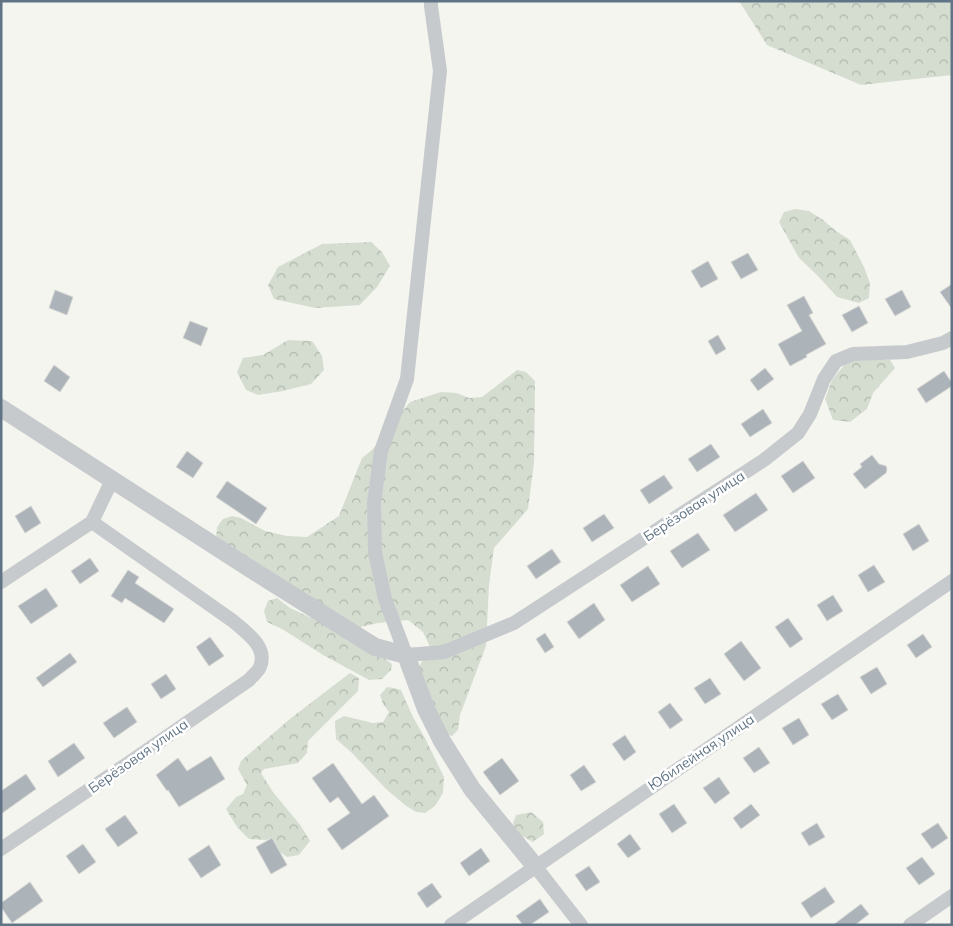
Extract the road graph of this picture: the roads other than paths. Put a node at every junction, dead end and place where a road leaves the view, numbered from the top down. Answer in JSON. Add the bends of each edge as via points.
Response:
{"nodes":[{"id":1,"x":431,"y":1,"type":"edge"},
{"id":2,"x":952,"y":338,"type":"edge"},
{"id":3,"x":1,"y":408,"type":"edge"},
{"id":4,"x":112,"y":480,"type":"junction"},
{"id":5,"x":92,"y":522,"type":"junction"},
{"id":6,"x":952,"y":581,"type":"edge"},
{"id":7,"x":1,"y":582,"type":"edge"},
{"id":8,"x":406,"y":655,"type":"junction"},
{"id":9,"x":1,"y":849,"type":"edge"},
{"id":10,"x":535,"y":866,"type":"junction"},
{"id":11,"x":952,"y":896,"type":"edge"},
{"id":12,"x":451,"y":925,"type":"edge"},
{"id":13,"x":581,"y":925,"type":"edge"},
{"id":14,"x":910,"y":925,"type":"edge"}],
"edges":[{"from":1,"to":8,"type":"street","via":[[440,71],[407,378],[381,451],[374,503],[375,552],[385,599]]},
{"from":2,"to":8,"type":"street","name":"Берёзовая улица","via":[[943,344],[907,352],[853,354],[836,361],[798,433],[764,460],[514,623],[444,652]]},
{"from":3,"to":4,"type":"street"},
{"from":4,"to":5,"type":"street"},
{"from":4,"to":8,"type":"street","via":[[375,647]]},
{"from":5,"to":7,"type":"street"},
{"from":5,"to":9,"type":"street","name":"Берёзовая улица","via":[[233,621],[254,640],[262,653],[260,668],[249,680]]},
{"from":6,"to":10,"type":"street","name":"Юбилейная улица"},
{"from":8,"to":10,"type":"street","via":[[426,709],[442,740],[472,789]]},
{"from":10,"to":12,"type":"street","name":"Юбилейная улица"},
{"from":10,"to":13,"type":"street"},
{"from":11,"to":14,"type":"street"}]}
